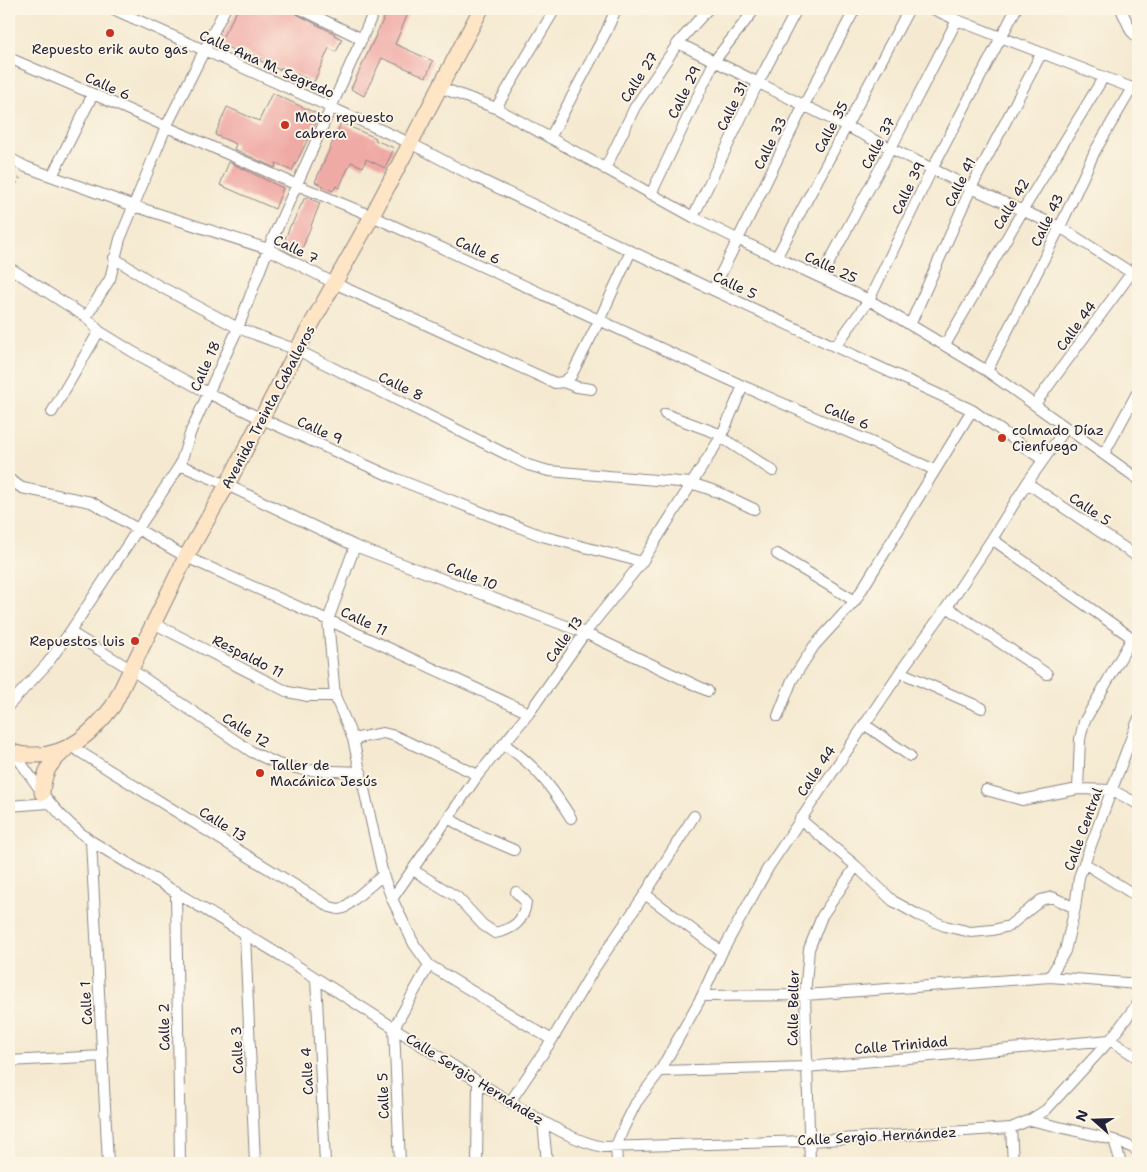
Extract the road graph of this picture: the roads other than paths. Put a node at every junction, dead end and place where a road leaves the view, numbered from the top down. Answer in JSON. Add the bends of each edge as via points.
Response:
{"nodes":[{"id":1,"x":113,"y":9,"type":"edge"},
{"id":2,"x":225,"y":9,"type":"edge"},
{"id":3,"x":301,"y":9,"type":"edge"},
{"id":4,"x":375,"y":9,"type":"edge"},
{"id":5,"x":481,"y":9,"type":"edge"},
{"id":6,"x":555,"y":9,"type":"edge"},
{"id":7,"x":616,"y":9,"type":"edge"},
{"id":8,"x":708,"y":9,"type":"edge"},
{"id":9,"x":755,"y":9,"type":"edge"},
{"id":10,"x":797,"y":9,"type":"edge"},
{"id":11,"x":855,"y":9,"type":"edge"},
{"id":12,"x":909,"y":9,"type":"edge"},
{"id":13,"x":933,"y":9,"type":"edge"},
{"id":14,"x":1016,"y":9,"type":"edge"},
{"id":15,"x":1121,"y":9,"type":"edge"},
{"id":16,"x":957,"y":20,"type":"junction"},
{"id":17,"x":1001,"y":37,"type":"junction"},
{"id":18,"x":1138,"y":38,"type":"edge"},
{"id":19,"x":362,"y":39,"type":"junction"},
{"id":20,"x":678,"y":43,"type":"junction"},
{"id":21,"x":204,"y":51,"type":"junction"},
{"id":22,"x":1041,"y":54,"type":"junction"},
{"id":23,"x":9,"y":58,"type":"edge"},
{"id":24,"x":715,"y":60,"type":"junction"},
{"id":25,"x":1103,"y":78,"type":"junction"},
{"id":26,"x":758,"y":83,"type":"junction"},
{"id":27,"x":439,"y":87,"type":"junction"},
{"id":28,"x":1136,"y":89,"type":"edge"},
{"id":29,"x":93,"y":94,"type":"junction"},
{"id":30,"x":804,"y":105,"type":"junction"},
{"id":31,"x":331,"y":108,"type":"junction"},
{"id":32,"x":496,"y":108,"type":"junction"},
{"id":33,"x":847,"y":126,"type":"junction"},
{"id":34,"x":166,"y":127,"type":"junction"},
{"id":35,"x":550,"y":138,"type":"junction"},
{"id":36,"x":410,"y":143,"type":"junction"},
{"id":37,"x":891,"y":148,"type":"junction"},
{"id":38,"x":9,"y":158,"type":"edge"},
{"id":39,"x":605,"y":169,"type":"junction"},
{"id":40,"x":932,"y":169,"type":"junction"},
{"id":41,"x":52,"y":176,"type":"junction"},
{"id":42,"x":297,"y":185,"type":"junction"},
{"id":43,"x":971,"y":188,"type":"junction"},
{"id":44,"x":651,"y":194,"type":"junction"},
{"id":45,"x":134,"y":206,"type":"junction"},
{"id":46,"x":1023,"y":210,"type":"junction"},
{"id":47,"x":372,"y":216,"type":"junction"},
{"id":48,"x":693,"y":217,"type":"junction"},
{"id":49,"x":1060,"y":227,"type":"junction"},
{"id":50,"x":737,"y":239,"type":"junction"},
{"id":51,"x":268,"y":249,"type":"junction"},
{"id":52,"x":631,"y":251,"type":"junction"},
{"id":53,"x":114,"y":258,"type":"junction"},
{"id":54,"x":776,"y":258,"type":"junction"},
{"id":55,"x":1138,"y":264,"type":"edge"},
{"id":56,"x":13,"y":270,"type":"dead end"},
{"id":57,"x":1135,"y":275,"type":"edge"},
{"id":58,"x":821,"y":277,"type":"junction"},
{"id":59,"x":334,"y":283,"type":"junction"},
{"id":60,"x":713,"y":290,"type":"junction"},
{"id":61,"x":869,"y":300,"type":"junction"},
{"id":62,"x":86,"y":317,"type":"junction"},
{"id":63,"x":599,"y":320,"type":"junction"},
{"id":64,"x":910,"y":324,"type":"junction"},
{"id":65,"x":238,"y":328,"type":"junction"},
{"id":66,"x":100,"y":331,"type":"junction"},
{"id":67,"x":945,"y":345,"type":"junction"},
{"id":68,"x":835,"y":347,"type":"junction"},
{"id":69,"x":297,"y":350,"type":"junction"},
{"id":70,"x":987,"y":371,"type":"junction"},
{"id":71,"x":563,"y":382,"type":"junction"},
{"id":72,"x":743,"y":386,"type":"junction"},
{"id":73,"x":591,"y":389,"type":"dead end"},
{"id":74,"x":1138,"y":391,"type":"edge"},
{"id":75,"x":208,"y":393,"type":"junction"},
{"id":76,"x":1035,"y":404,"type":"junction"},
{"id":77,"x":972,"y":410,"type":"junction"},
{"id":78,"x":52,"y":412,"type":"dead end"},
{"id":79,"x":665,"y":414,"type":"dead end"},
{"id":80,"x":260,"y":418,"type":"junction"},
{"id":81,"x":1066,"y":428,"type":"junction"},
{"id":82,"x":721,"y":436,"type":"junction"},
{"id":83,"x":1104,"y":454,"type":"junction"},
{"id":84,"x":1043,"y":460,"type":"junction"},
{"id":85,"x":180,"y":465,"type":"junction"},
{"id":86,"x":935,"y":470,"type":"junction"},
{"id":87,"x":773,"y":471,"type":"dead end"},
{"id":88,"x":9,"y":479,"type":"edge"},
{"id":89,"x":1138,"y":479,"type":"edge"},
{"id":90,"x":1027,"y":483,"type":"junction"},
{"id":91,"x":692,"y":484,"type":"junction"},
{"id":92,"x":227,"y":485,"type":"junction"},
{"id":93,"x":754,"y":509,"type":"dead end"},
{"id":94,"x":138,"y":528,"type":"junction"},
{"id":95,"x":992,"y":539,"type":"junction"},
{"id":96,"x":355,"y":546,"type":"junction"},
{"id":97,"x":777,"y":554,"type":"dead end"},
{"id":98,"x":186,"y":557,"type":"junction"},
{"id":99,"x":1138,"y":557,"type":"edge"},
{"id":100,"x":642,"y":562,"type":"junction"},
{"id":101,"x":855,"y":601,"type":"junction"},
{"id":102,"x":947,"y":607,"type":"junction"},
{"id":103,"x":328,"y":620,"type":"junction"},
{"id":104,"x":153,"y":623,"type":"junction"},
{"id":105,"x":70,"y":632,"type":"junction"},
{"id":106,"x":584,"y":633,"type":"junction"},
{"id":107,"x":1135,"y":640,"type":"edge"},
{"id":108,"x":132,"y":670,"type":"junction"},
{"id":109,"x":900,"y":672,"type":"junction"},
{"id":110,"x":1046,"y":674,"type":"dead end"},
{"id":111,"x":708,"y":691,"type":"dead end"},
{"id":112,"x":336,"y":696,"type":"junction"},
{"id":113,"x":9,"y":705,"type":"edge"},
{"id":114,"x":982,"y":708,"type":"dead end"},
{"id":115,"x":529,"y":714,"type":"junction"},
{"id":116,"x":778,"y":716,"type":"dead end"},
{"id":117,"x":1138,"y":720,"type":"edge"},
{"id":118,"x":864,"y":724,"type":"junction"},
{"id":119,"x":353,"y":738,"type":"junction"},
{"id":120,"x":504,"y":744,"type":"junction"},
{"id":121,"x":69,"y":748,"type":"junction"},
{"id":122,"x":12,"y":752,"type":"edge"},
{"id":123,"x":910,"y":756,"type":"dead end"},
{"id":124,"x":361,"y":772,"type":"junction"},
{"id":125,"x":478,"y":775,"type":"junction"},
{"id":126,"x":1078,"y":789,"type":"junction"},
{"id":127,"x":986,"y":790,"type":"dead end"},
{"id":128,"x":1112,"y":790,"type":"junction"},
{"id":129,"x":45,"y":798,"type":"junction"},
{"id":130,"x":1138,"y":804,"type":"edge"},
{"id":131,"x":9,"y":806,"type":"edge"},
{"id":132,"x":694,"y":816,"type":"dead end"},
{"id":133,"x":448,"y":818,"type":"junction"},
{"id":134,"x":571,"y":818,"type":"dead end"},
{"id":135,"x":800,"y":819,"type":"junction"},
{"id":136,"x":91,"y":841,"type":"junction"},
{"id":137,"x":514,"y":850,"type":"dead end"},
{"id":138,"x":1084,"y":863,"type":"junction"},
{"id":139,"x":856,"y":866,"type":"junction"},
{"id":140,"x":413,"y":870,"type":"junction"},
{"id":141,"x":383,"y":875,"type":"junction"},
{"id":142,"x":176,"y":891,"type":"junction"},
{"id":143,"x":516,"y":892,"type":"dead end"},
{"id":144,"x":645,"y":894,"type":"junction"},
{"id":145,"x":1138,"y":897,"type":"edge"},
{"id":146,"x":392,"y":899,"type":"junction"},
{"id":147,"x":1075,"y":908,"type":"junction"},
{"id":148,"x":245,"y":935,"type":"junction"},
{"id":149,"x":722,"y":952,"type":"junction"},
{"id":150,"x":430,"y":965,"type":"junction"},
{"id":151,"x":1050,"y":977,"type":"junction"},
{"id":152,"x":316,"y":978,"type":"junction"},
{"id":153,"x":1138,"y":984,"type":"edge"},
{"id":154,"x":805,"y":995,"type":"junction"},
{"id":155,"x":702,"y":996,"type":"junction"},
{"id":156,"x":1138,"y":1003,"type":"edge"},
{"id":157,"x":394,"y":1028,"type":"junction"},
{"id":158,"x":552,"y":1040,"type":"junction"},
{"id":159,"x":1110,"y":1040,"type":"junction"},
{"id":160,"x":103,"y":1056,"type":"junction"},
{"id":161,"x":1138,"y":1058,"type":"edge"},
{"id":162,"x":9,"y":1061,"type":"edge"},
{"id":163,"x":807,"y":1067,"type":"junction"},
{"id":164,"x":660,"y":1071,"type":"junction"},
{"id":165,"x":478,"y":1083,"type":"junction"},
{"id":166,"x":510,"y":1102,"type":"junction"},
{"id":167,"x":1030,"y":1120,"type":"junction"},
{"id":168,"x":543,"y":1122,"type":"junction"},
{"id":169,"x":1011,"y":1128,"type":"junction"},
{"id":170,"x":1114,"y":1140,"type":"junction"},
{"id":171,"x":810,"y":1141,"type":"junction"},
{"id":172,"x":616,"y":1146,"type":"junction"},
{"id":173,"x":1138,"y":1150,"type":"edge"},
{"id":174,"x":108,"y":1163,"type":"edge"},
{"id":175,"x":180,"y":1163,"type":"edge"},
{"id":176,"x":255,"y":1163,"type":"edge"},
{"id":177,"x":325,"y":1163,"type":"edge"},
{"id":178,"x":400,"y":1163,"type":"edge"},
{"id":179,"x":478,"y":1163,"type":"edge"},
{"id":180,"x":547,"y":1163,"type":"edge"},
{"id":181,"x":617,"y":1163,"type":"edge"},
{"id":182,"x":810,"y":1163,"type":"edge"},
{"id":183,"x":1013,"y":1163,"type":"edge"},
{"id":184,"x":1121,"y":1163,"type":"edge"}],
"edges":[{"from":1,"to":21,"type":"street","name":"Calle Ana M. Segredo"},
{"from":2,"to":21,"type":"street"},
{"from":3,"to":19,"type":"street"},
{"from":4,"to":19,"type":"street","name":"Calle 18"},
{"from":5,"to":27,"type":"street","name":"Avenida Treinta Caballeros"},
{"from":6,"to":32,"type":"street"},
{"from":7,"to":35,"type":"street"},
{"from":8,"to":20,"type":"street","name":"Calle 27"},
{"from":9,"to":24,"type":"street","name":"Calle 29"},
{"from":10,"to":26,"type":"street","name":"Calle 31"},
{"from":11,"to":30,"type":"street","name":"Calle 33"},
{"from":12,"to":33,"type":"street","name":"Calle 35"},
{"from":13,"to":16,"type":"street"},
{"from":14,"to":17,"type":"street","name":"Calle 39"},
{"from":15,"to":18,"type":"street"},
{"from":16,"to":17,"type":"street"},
{"from":16,"to":37,"type":"street","name":"Calle 37"},
{"from":17,"to":22,"type":"street"},
{"from":17,"to":40,"type":"street","name":"Calle 39"},
{"from":19,"to":31,"type":"street","name":"Calle 18"},
{"from":20,"to":24,"type":"street"},
{"from":20,"to":39,"type":"street","name":"Calle 27","via":[[635,106]]},
{"from":21,"to":31,"type":"street","name":"Calle Ana M. Segredo"},
{"from":21,"to":34,"type":"street"},
{"from":22,"to":25,"type":"street"},
{"from":22,"to":43,"type":"street","name":"Calle 41"},
{"from":23,"to":29,"type":"street","name":"Calle 6"},
{"from":24,"to":26,"type":"street"},
{"from":24,"to":44,"type":"street","name":"Calle 29"},
{"from":25,"to":28,"type":"street"},
{"from":25,"to":46,"type":"street","name":"Calle 42"},
{"from":26,"to":30,"type":"street"},
{"from":26,"to":48,"type":"street","name":"Calle 31"},
{"from":27,"to":32,"type":"street","name":"Calle 25"},
{"from":27,"to":36,"type":"street","name":"Avenida Treinta Caballeros"},
{"from":28,"to":49,"type":"street","name":"Calle 43","via":[[1095,150]]},
{"from":29,"to":34,"type":"street","name":"Calle 6"},
{"from":29,"to":41,"type":"street"},
{"from":30,"to":33,"type":"street"},
{"from":30,"to":50,"type":"street","name":"Calle 33"},
{"from":31,"to":36,"type":"street","name":"Calle Ana M. Segredo"},
{"from":31,"to":42,"type":"street","name":"Calle 18"},
{"from":32,"to":35,"type":"street","name":"Calle 25"},
{"from":33,"to":37,"type":"street"},
{"from":33,"to":54,"type":"street","name":"Calle 35"},
{"from":34,"to":42,"type":"street","name":"Calle 6"},
{"from":34,"to":45,"type":"street"},
{"from":35,"to":39,"type":"street","name":"Calle 25"},
{"from":36,"to":47,"type":"street","name":"Avenida Treinta Caballeros"},
{"from":36,"to":52,"type":"street","name":"Calle 5"},
{"from":37,"to":40,"type":"street"},
{"from":37,"to":58,"type":"street","name":"Calle 37"},
{"from":38,"to":41,"type":"street","name":"Calle 7"},
{"from":39,"to":44,"type":"street","name":"Calle 25"},
{"from":40,"to":43,"type":"street"},
{"from":40,"to":61,"type":"street","name":"Calle 39"},
{"from":41,"to":45,"type":"street","name":"Calle 7"},
{"from":42,"to":47,"type":"street","name":"Calle 6"},
{"from":42,"to":51,"type":"street","name":"Calle 18"},
{"from":43,"to":46,"type":"street"},
{"from":43,"to":64,"type":"street","name":"Calle 41"},
{"from":44,"to":48,"type":"street","name":"Calle 25"},
{"from":45,"to":51,"type":"street","name":"Calle 7"},
{"from":45,"to":53,"type":"street"},
{"from":46,"to":49,"type":"street"},
{"from":46,"to":67,"type":"street","name":"Calle 42"},
{"from":47,"to":59,"type":"street","name":"Avenida Treinta Caballeros"},
{"from":47,"to":63,"type":"street","name":"Calle 6"},
{"from":48,"to":50,"type":"street","name":"Calle 25"},
{"from":49,"to":57,"type":"street"},
{"from":49,"to":70,"type":"street","name":"Calle 43"},
{"from":50,"to":54,"type":"street","name":"Calle 25"},
{"from":50,"to":60,"type":"street","name":"Calle 33"},
{"from":51,"to":59,"type":"street","name":"Calle 7"},
{"from":51,"to":65,"type":"street","name":"Calle 18"},
{"from":52,"to":60,"type":"street","name":"Calle 5"},
{"from":52,"to":63,"type":"street"},
{"from":53,"to":62,"type":"street","via":[[110,279]]},
{"from":53,"to":65,"type":"street","name":"Calle 8"},
{"from":54,"to":58,"type":"street","name":"Calle 25"},
{"from":55,"to":57,"type":"street","name":"Calle 44"},
{"from":56,"to":62,"type":"street","name":"Calle 9"},
{"from":57,"to":76,"type":"street","name":"Calle 44"},
{"from":58,"to":61,"type":"street","name":"Calle 25"},
{"from":59,"to":69,"type":"street","name":"Avenida Treinta Caballeros"},
{"from":59,"to":71,"type":"street","name":"Calle 7","via":[[551,382]]},
{"from":60,"to":68,"type":"street","name":"Calle 5"},
{"from":61,"to":64,"type":"street","name":"Calle 25"},
{"from":61,"to":68,"type":"street","name":"Calle 39"},
{"from":62,"to":66,"type":"street","name":"Calle 9"},
{"from":63,"to":71,"type":"street","via":[[570,376]]},
{"from":63,"to":72,"type":"street","name":"Calle 6"},
{"from":64,"to":67,"type":"street","name":"Calle 25"},
{"from":65,"to":69,"type":"street","name":"Calle 8"},
{"from":65,"to":75,"type":"street","name":"Calle 18"},
{"from":66,"to":75,"type":"street","name":"Calle 9"},
{"from":66,"to":78,"type":"street"},
{"from":67,"to":70,"type":"street","name":"Calle 25"},
{"from":68,"to":77,"type":"street","name":"Calle 5"},
{"from":69,"to":80,"type":"street","name":"Avenida Treinta Caballeros"},
{"from":69,"to":91,"type":"street","name":"Calle 8","via":[[538,468]]},
{"from":70,"to":76,"type":"street","name":"Calle 25"},
{"from":71,"to":73,"type":"street","name":"Calle 7"},
{"from":72,"to":82,"type":"street","name":"Calle 13"},
{"from":72,"to":86,"type":"street","name":"Calle 6"},
{"from":74,"to":83,"type":"street"},
{"from":75,"to":80,"type":"street","name":"Calle 9"},
{"from":75,"to":85,"type":"street","name":"Calle 18"},
{"from":76,"to":81,"type":"street","name":"Calle 25"},
{"from":77,"to":84,"type":"street","name":"Calle 5"},
{"from":77,"to":86,"type":"street"},
{"from":79,"to":82,"type":"street"},
{"from":80,"to":92,"type":"street","name":"Avenida Treinta Caballeros"},
{"from":80,"to":100,"type":"street","name":"Calle 9","via":[[397,479],[542,536]]},
{"from":81,"to":83,"type":"street","name":"Calle 25"},
{"from":81,"to":84,"type":"street","name":"Calle 44"},
{"from":82,"to":87,"type":"street"},
{"from":82,"to":91,"type":"street","name":"Calle 13"},
{"from":83,"to":89,"type":"street","name":"Calle 25"},
{"from":84,"to":90,"type":"street","name":"Calle 44"},
{"from":85,"to":92,"type":"street","name":"Calle 10"},
{"from":85,"to":94,"type":"street","name":"Calle 18"},
{"from":86,"to":101,"type":"street"},
{"from":88,"to":94,"type":"street","name":"Calle 11","via":[[22,488],[91,502]]},
{"from":90,"to":95,"type":"street","name":"Calle 44"},
{"from":90,"to":99,"type":"street","name":"Calle 5"},
{"from":91,"to":93,"type":"street","name":"Calle 8"},
{"from":91,"to":100,"type":"street","name":"Calle 13"},
{"from":92,"to":96,"type":"street","name":"Calle 10"},
{"from":92,"to":98,"type":"street","name":"Avenida Treinta Caballeros"},
{"from":94,"to":98,"type":"street","name":"Calle 11"},
{"from":94,"to":105,"type":"street","name":"Calle 18"},
{"from":95,"to":102,"type":"street","name":"Calle 44"},
{"from":95,"to":107,"type":"street"},
{"from":96,"to":103,"type":"street"},
{"from":96,"to":106,"type":"street","name":"Calle 10"},
{"from":97,"to":101,"type":"street"},
{"from":98,"to":103,"type":"street","name":"Calle 11"},
{"from":98,"to":104,"type":"street","name":"Avenida Treinta Caballeros"},
{"from":100,"to":106,"type":"street","name":"Calle 13"},
{"from":101,"to":116,"type":"street","via":[[814,646],[792,680]]},
{"from":102,"to":109,"type":"street","name":"Calle 44"},
{"from":102,"to":110,"type":"street"},
{"from":103,"to":112,"type":"street"},
{"from":103,"to":115,"type":"street","name":"Calle 11"},
{"from":104,"to":108,"type":"street","name":"Avenida Treinta Caballeros"},
{"from":104,"to":112,"type":"street","name":"Respaldo 11","via":[[288,692]]},
{"from":105,"to":108,"type":"street","name":"Calle 12"},
{"from":105,"to":113,"type":"street","name":"Calle 18","via":[[47,664]]},
{"from":106,"to":111,"type":"street","name":"Calle 10"},
{"from":106,"to":115,"type":"street","name":"Calle 13"},
{"from":107,"to":126,"type":"street","via":[[1084,722]]},
{"from":108,"to":121,"type":"street","name":"Avenida Treinta Caballeros","via":[[107,714]]},
{"from":108,"to":124,"type":"street","name":"Calle 12","via":[[270,761],[304,770]]},
{"from":109,"to":114,"type":"street"},
{"from":109,"to":118,"type":"street","name":"Calle 44"},
{"from":112,"to":119,"type":"street"},
{"from":115,"to":120,"type":"street","name":"Calle 13"},
{"from":117,"to":128,"type":"street","name":"Calle Central"},
{"from":118,"to":123,"type":"street"},
{"from":118,"to":135,"type":"street","name":"Calle 44"},
{"from":119,"to":124,"type":"street"},
{"from":119,"to":125,"type":"street","via":[[384,733],[395,736]]},
{"from":120,"to":125,"type":"street","name":"Calle 13"},
{"from":120,"to":134,"type":"street","via":[[537,771]]},
{"from":121,"to":122,"type":"street","via":[[41,755]]},
{"from":121,"to":129,"type":"street","name":"Avenida Treinta Caballeros","via":[[46,770],[43,779]]},
{"from":121,"to":141,"type":"street","name":"Calle 13","via":[[330,907],[344,908]]},
{"from":122,"to":129,"type":"street","name":"Calle Sergio Hernández"},
{"from":124,"to":141,"type":"street"},
{"from":125,"to":133,"type":"street","name":"Calle 13"},
{"from":126,"to":127,"type":"street","via":[[1022,800]]},
{"from":126,"to":128,"type":"street"},
{"from":128,"to":130,"type":"street"},
{"from":128,"to":138,"type":"street","name":"Calle Central"},
{"from":129,"to":131,"type":"street"},
{"from":129,"to":136,"type":"street","name":"Calle Sergio Hernández","via":[[71,826]]},
{"from":132,"to":144,"type":"street"},
{"from":133,"to":137,"type":"street"},
{"from":133,"to":140,"type":"street","name":"Calle 13"},
{"from":135,"to":139,"type":"street"},
{"from":135,"to":149,"type":"street","name":"Calle 44","via":[[768,868]]},
{"from":136,"to":142,"type":"street","name":"Calle Sergio Hernández"},
{"from":136,"to":160,"type":"street","name":"Calle 1"},
{"from":138,"to":145,"type":"street"},
{"from":138,"to":147,"type":"street","name":"Calle Central"},
{"from":139,"to":147,"type":"street","via":[[893,901],[910,911],[945,926],[971,932],[1009,926],[1046,898],[1052,897]]},
{"from":139,"to":154,"type":"street","name":"Calle Beller","via":[[822,916],[815,933],[809,949]]},
{"from":140,"to":143,"type":"street","via":[[457,897],[495,933],[505,931],[525,913],[526,902]]},
{"from":140,"to":146,"type":"street","name":"Calle 13"},
{"from":141,"to":146,"type":"street"},
{"from":142,"to":148,"type":"street","name":"Calle Sergio Hernández"},
{"from":142,"to":175,"type":"street","name":"Calle 2"},
{"from":144,"to":149,"type":"street"},
{"from":144,"to":158,"type":"street","via":[[594,969]]},
{"from":146,"to":150,"type":"street","via":[[414,944]]},
{"from":147,"to":151,"type":"street","name":"Calle Central","via":[[1065,951]]},
{"from":148,"to":152,"type":"street","name":"Calle Sergio Hernández"},
{"from":148,"to":176,"type":"street","name":"Calle 3"},
{"from":149,"to":155,"type":"street","name":"Calle 44"},
{"from":150,"to":157,"type":"street"},
{"from":150,"to":158,"type":"street"},
{"from":151,"to":153,"type":"street"},
{"from":151,"to":154,"type":"street"},
{"from":152,"to":157,"type":"street","name":"Calle Sergio Hernández"},
{"from":152,"to":177,"type":"street","name":"Calle 4"},
{"from":154,"to":155,"type":"street"},
{"from":154,"to":163,"type":"street","name":"Calle Beller"},
{"from":155,"to":164,"type":"street","name":"Calle 44"},
{"from":156,"to":159,"type":"street","name":"Calle Sergio Hernández"},
{"from":157,"to":165,"type":"street","name":"Calle Sergio Hernández"},
{"from":157,"to":178,"type":"street","name":"Calle 5"},
{"from":158,"to":166,"type":"street"},
{"from":159,"to":161,"type":"street"},
{"from":159,"to":163,"type":"street","name":"Calle Trinidad"},
{"from":159,"to":167,"type":"street","name":"Calle Sergio Hernández","via":[[1046,1110]]},
{"from":160,"to":162,"type":"street"},
{"from":160,"to":174,"type":"street","name":"Calle 1"},
{"from":163,"to":164,"type":"street","name":"Calle Trinidad"},
{"from":163,"to":171,"type":"street","name":"Calle Beller"},
{"from":164,"to":172,"type":"street","name":"Calle 44","via":[[636,1103]]},
{"from":165,"to":166,"type":"street","name":"Calle Sergio Hernández"},
{"from":165,"to":179,"type":"street"},
{"from":166,"to":168,"type":"street","name":"Calle Sergio Hernández"},
{"from":167,"to":169,"type":"street","name":"Calle Sergio Hernández"},
{"from":167,"to":170,"type":"street"},
{"from":168,"to":172,"type":"street","name":"Calle Sergio Hernández","via":[[590,1144]]},
{"from":168,"to":180,"type":"street"},
{"from":169,"to":171,"type":"street","name":"Calle Sergio Hernández"},
{"from":169,"to":183,"type":"street"},
{"from":170,"to":173,"type":"street"},
{"from":170,"to":184,"type":"street"},
{"from":171,"to":172,"type":"street","name":"Calle Sergio Hernández"},
{"from":171,"to":182,"type":"street","name":"Calle Beller"},
{"from":172,"to":181,"type":"street"}]}
